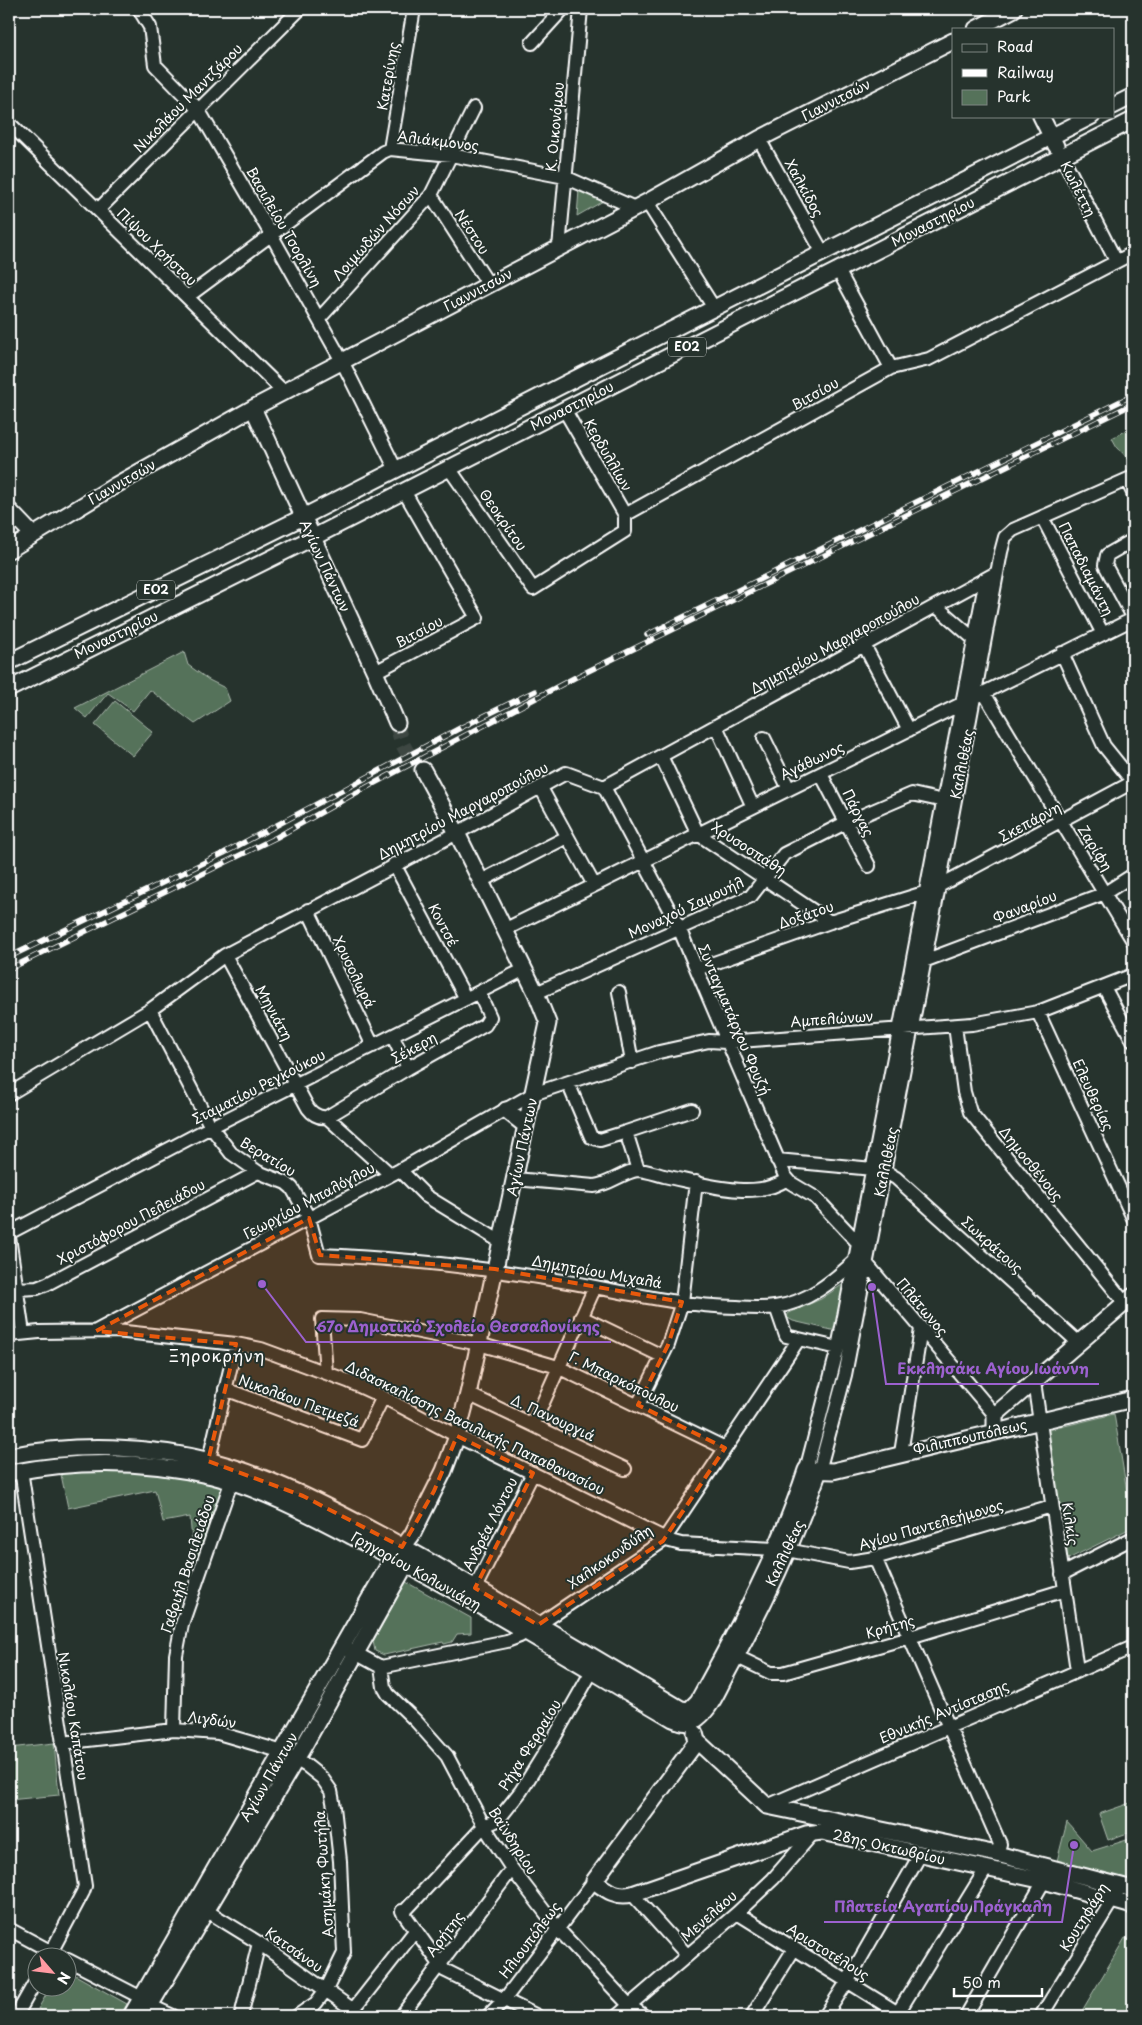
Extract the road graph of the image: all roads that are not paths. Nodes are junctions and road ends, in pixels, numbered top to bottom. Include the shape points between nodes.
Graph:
1 (139, 9) edge
2 (300, 9) edge
3 (414, 9) edge
4 (564, 9) edge
5 (581, 9) edge
6 (1014, 9) edge
7 (990, 20) edge
8 (978, 28) edge
9 (952, 42) edge
10 (532, 43) dead end
11 (1133, 96) edge
12 (1114, 106) edge
13 (474, 108) dead end
14 (198, 109) junction
15 (1042, 118) edge
16 (1088, 118) edge
17 (1133, 120) edge
18 (9, 123) edge
19 (1052, 136) junction
20 (759, 139) junction
21 (390, 149) junction
22 (451, 155) junction
23 (1062, 156) junction
24 (565, 177) junction
25 (431, 195) junction
26 (641, 205) junction
27 (98, 210) junction
28 (272, 236) junction
29 (559, 248) junction
30 (823, 253) junction
31 (1133, 253) edge
32 (1116, 262) junction
33 (838, 270) junction
34 (489, 284) junction
35 (187, 297) junction
36 (714, 308) junction
37 (318, 319) junction
38 (342, 362) junction
39 (891, 368) junction
40 (284, 392) junction
41 (253, 408) junction
42 (564, 410) junction
43 (449, 468) junction
44 (396, 470) junction
45 (1130, 479) edge
46 (404, 491) junction
47 (1133, 493) edge
48 (9, 510) edge
49 (625, 515) junction
50 (1042, 517) junction
51 (303, 518) junction
52 (33, 535) junction
53 (312, 538) junction
54 (1133, 540) edge
55 (9, 550) edge
56 (991, 576) junction
57 (936, 606) junction
58 (1133, 618) edge
59 (1102, 634) junction
60 (975, 640) junction
61 (864, 645) junction
62 (1062, 653) junction
63 (9, 662) edge
64 (375, 672) junction
65 (9, 689) edge
66 (979, 696) junction
67 (963, 704) junction
68 (397, 724) tunnel mouth
69 (716, 726) junction
70 (909, 730) junction
71 (764, 738) dead end
72 (661, 756) junction
73 (422, 770) tunnel mouth
74 (821, 774) junction
75 (1133, 782) edge
76 (604, 787) junction
77 (541, 788) junction
78 (789, 789) junction
79 (944, 801) junction
80 (753, 807) junction
81 (847, 822) junction
82 (1061, 822) junction
83 (457, 832) junction
84 (698, 834) junction
85 (567, 837) junction
86 (642, 862) junction
87 (394, 864) junction
88 (869, 866) dead end
89 (1133, 875) edge
90 (766, 878) junction
91 (481, 881) junction
92 (594, 885) junction
93 (939, 886) junction
94 (927, 892) junction
95 (1105, 893) junction
96 (308, 910) junction
97 (830, 922) junction
98 (679, 928) junction
99 (504, 930) junction
100 (1133, 941) edge
101 (225, 955) junction
102 (924, 961) junction
103 (697, 969) junction
104 (523, 970) junction
105 (1133, 975) edge
106 (1104, 987) junction
107 (619, 992) dead end
108 (479, 993) junction
109 (536, 993) junction
110 (466, 999) junction
111 (150, 1010) junction
112 (1038, 1012) junction
113 (955, 1026) junction
114 (905, 1029) junction
115 (393, 1036) junction
116 (1133, 1041) edge
117 (726, 1042) junction
118 (373, 1046) junction
119 (632, 1062) junction
120 (408, 1068) junction
121 (568, 1083) junction
122 (297, 1085) junction
123 (9, 1094) edge
124 (533, 1094) junction
125 (506, 1110) junction
126 (692, 1110) dead end
127 (327, 1117) junction
128 (526, 1126) junction
129 (210, 1127) junction
130 (626, 1132) junction
131 (777, 1160) junction
132 (638, 1170) junction
133 (879, 1170) junction
134 (258, 1172) junction
135 (395, 1172) junction
136 (515, 1179) junction
137 (787, 1179) junction
138 (696, 1182) junction
139 (309, 1218) junction
140 (1133, 1218) edge
141 (9, 1233) edge
142 (9, 1237) edge
143 (501, 1242) junction
144 (859, 1244) junction
145 (319, 1255) joint
146 (861, 1261) junction
147 (495, 1269) junction
148 (595, 1286) junction
149 (16, 1289) junction
150 (1129, 1300) edge
151 (682, 1302) junction
152 (776, 1307) junction
153 (581, 1317) junction
154 (921, 1329) junction
155 (96, 1331) junction
156 (22, 1333) junction
157 (9, 1335) edge
158 (799, 1340) junction
159 (236, 1344) junction
160 (479, 1344) junction
161 (1079, 1344) junction
162 (838, 1348) junction
163 (662, 1356) junction
164 (558, 1367) junction
165 (326, 1373) junction
166 (1034, 1382) junction
167 (225, 1390) junction
168 (468, 1394) junction
169 (383, 1397) junction
170 (1133, 1399) edge
171 (638, 1405) junction
172 (995, 1415) junction
173 (1039, 1421) junction
174 (533, 1425) junction
175 (995, 1431) junction
176 (457, 1436) junction
177 (725, 1448) junction
178 (901, 1453) junction
179 (9, 1456) edge
180 (207, 1468) junction
181 (625, 1469) dead end
182 (813, 1470) junction
183 (15, 1471) edge
184 (533, 1473) junction
185 (233, 1476) junction
186 (1052, 1506) junction
187 (665, 1538) junction
188 (1133, 1538) edge
189 (781, 1550) junction
190 (404, 1551) junction
191 (876, 1558) junction
192 (1062, 1574) junction
193 (475, 1588) junction
194 (1065, 1590) junction
195 (532, 1629) junction
196 (910, 1637) junction
197 (1133, 1647) edge
198 (350, 1650) junction
199 (730, 1654) junction
200 (381, 1667) junction
201 (1077, 1670) junction
202 (592, 1671) junction
203 (691, 1716) junction
204 (948, 1726) junction
205 (174, 1730) junction
206 (697, 1741) junction
207 (62, 1743) junction
208 (290, 1756) junction
209 (333, 1802) joint
210 (767, 1806) junction
211 (484, 1826) junction
212 (814, 1832) junction
213 (997, 1854) junction
214 (920, 1855) junction
215 (512, 1869) junction
216 (986, 1869) junction
217 (594, 1881) junction
218 (1044, 1882) junction
219 (1127, 1887) edge
220 (632, 1894) junction
221 (1112, 1900) junction
222 (1133, 1906) edge
223 (207, 1911) junction
224 (737, 1913) junction
225 (9, 1929) edge
226 (558, 1929) junction
227 (415, 1931) junction
228 (260, 1943) junction
229 (40, 1948) edge
230 (53, 1948) edge
231 (794, 1949) junction
232 (687, 1955) junction
233 (78, 1966) edge
234 (440, 1966) junction
235 (847, 1982) junction
236 (326, 1990) junction
237 (28, 1992) edge
238 (504, 2000) junction
239 (629, 2005) junction
240 (146, 2007) edge
241 (15, 2012) edge
242 (358, 2013) edge
243 (899, 2015) edge
244 (131, 2016) edge
245 (173, 2016) edge
246 (241, 2016) edge
247 (297, 2016) edge
248 (401, 2016) edge
249 (488, 2016) edge
250 (537, 2016) edge
251 (617, 2016) edge
252 (644, 2016) edge
253 (752, 2016) edge
254 (825, 2016) edge
255 (966, 2016) edge
256 (1041, 2016) edge

1 - 14 street, Βασιλείου Τσορλίνη via 150,27 155,65
2 - 14 street, Νικολάου Μαντζάρου
3 - 21 street, Κατερίνης
4 - 10 street
5 - 24 street, Κ. Οικονόμου
6 - 7 main road
7 - 8 main road
9 - 20 main road, Γιαννιτσών
11 - 12 main road
13 - 22 street, Λοιμωδών Νόσων
14 - 27 street, Νικολάου Μαντζάρου
14 - 28 street, Βασιλείου Τσορλίνη
15 - 19 main road, Κωλέττη
16 - 19 main road, Μοναστηρίου / ΕΟ2
17 - 23 main road, Μοναστηρίου / ΕΟ2
18 - 27 street, Πίψου Χρήστου
19 - 23 main road, Κωλέττη
19 - 30 main road, Μοναστηρίου / ΕΟ2
20 - 26 main road, Γιαννιτσών
20 - 30 street, Χαλκίδος
21 - 22 street, Αλιάκμονος
21 - 28 street, Αλιάκμονος
22 - 24 street, Αλιάκμονος
22 - 25 street, Λοιμωδών Νόσων
23 - 32 street, Κωλέττη
23 - 33 main road, Μοναστηρίου / ΕΟ2
24 - 26 street, Αλιάκμονος
24 - 29 street, Κ. Οικονόμου
25 - 34 street, Νέστου
25 - 37 street, Λοιμωδών Νόσων
26 - 29 main road, Γιαννιτσών
26 - 36 street
27 - 35 street, Πίψου Χρήστου
28 - 35 street, Αλιάκμονος
28 - 37 street, Βασιλείου Τσορλίνη
29 - 34 main road, Γιαννιτσών
30 - 36 main road, Μοναστηρίου / ΕΟ2
31 - 32 street, Βιτσίου
32 - 39 street, Βιτσίου via 929,359
33 - 39 street
33 - 42 main road, Μοναστηρίου / ΕΟ2
34 - 38 main road, Γιαννιτσών
35 - 40 street, Πίψου Χρήστου
36 - 44 main road, Μοναστηρίου / ΕΟ2
37 - 38 street, Βασιλείου Τσορλίνη
38 - 40 main road, Γιαννιτσών
38 - 44 street, Βασιλείου Τσορλίνη
39 - 49 street, Βιτσίου
40 - 41 main road, Γιαννιτσών
41 - 51 main road, Αγίων Πάντων
41 - 52 main road, Γιαννιτσών
42 - 43 main road, Μοναστηρίου / ΕΟ2
42 - 49 street, Κερδυλλίων
43 - 46 main road, Μοναστηρίου / ΕΟ2
43 - 49 street, Θεοκρίτου via 533,588 625,531
44 - 51 main road, Μοναστηρίου / ΕΟ2
45 - 47 street
45 - 50 street
46 - 53 main road, Μοναστηρίου / ΕΟ2
46 - 64 street, Βιτσίου via 477,618
48 - 52 main road
50 - 56 street via 1005,537
50 - 59 street, Παπαδιαμάντη
51 - 53 main road, Αγίων Πάντων
51 - 63 main road, Μοναστηρίου / ΕΟ2
52 - 55 main road, Γιαννιτσών
53 - 64 main road, Αγίων Πάντων
53 - 65 main road, Μοναστηρίου / ΕΟ2
54 - 58 street via 1107,555 1105,566
56 - 57 street, Δημητρίου Μαργαροπούλου
56 - 60 street, Καλλιθέας
56 - 66 street, Καλλιθέας
57 - 60 street
57 - 61 street, Δημητρίου Μαργαροπούλου
58 - 59 street, Αγάθωνος
59 - 62 street, Αγάθωνος
60 - 67 street, Καλλιθέας
61 - 69 street, Δημητρίου Μαργαροπούλου
61 - 70 street
62 - 66 street, Αγάθωνος
62 - 75 street via 1104,746
64 - 68 main road, Αγίων Πάντων
66 - 67 street, Αγάθωνος
66 - 82 street, Ζαρίφη
66 - 93 street, Καλλιθέας
67 - 70 street, Αγάθωνος
67 - 79 street, Καλλιθέας
69 - 72 street, Δημητρίου Μαργαροπούλου
69 - 80 street
70 - 74 street, Αγάθωνος
71 - 78 street
72 - 76 street, Δημητρίου Μαργαροπούλου
72 - 84 street, Χρυσοσπάθη
73 - 83 main road, Αγίων Πάντων
74 - 78 street, Αγάθωνος
74 - 81 street, Πάργας
75 - 82 street, Σκεπάρνη
76 - 77 street, Δημητρίου Μαργαροπούλου via 566,773
76 - 86 street, Συνταγματάρχου Φρυζή
77 - 83 street, Δημητρίου Μαργαροπούλου
77 - 85 street
78 - 80 street, Αγάθωνος
79 - 81 street, Μοναχού Σαμουήλ via 912,794
79 - 94 street, Καλλιθέας
80 - 84 street, Αγάθωνος
81 - 88 street, Πάργας
81 - 90 street, Μοναχού Σαμουήλ via 784,854
82 - 93 street, Σκεπάρνη
82 - 95 street, Ζαρίφη
83 - 87 street, Δημητρίου Μαργαροπούλου
83 - 91 main road, Αγίων Πάντων
84 - 86 street, Αγάθωνος
84 - 90 street, Χρυσοσπάθη
85 - 91 street
85 - 92 street
86 - 92 street, Αγάθωνος
86 - 98 street, Συνταγματάρχου Φρυζή
87 - 96 street, Δημητρίου Μαργαροπούλου
87 - 110 street, Κοντσέ
89 - 95 street, Φαναρίου
90 - 97 street, Χρυσοσπάθη
90 - 98 street, Μοναχού Σαμουήλ via 751,896
91 - 99 main road, Αγίων Πάντων
92 - 99 street, Αγάθωνος
93 - 102 street, Καλλιθέας
94 - 97 street, Δοξάτου
94 - 114 street, Καλλιθέας
95 - 100 street, Ζαρίφη
95 - 102 street, Φαναρίου
96 - 101 street, Δημητρίου Μαργαροπούλου
96 - 118 street, Χρυσολωρά
97 - 103 street, Δοξάτου
98 - 103 street, Συνταγματάρχου Φρυζή
98 - 109 street, Μοναχού Σαμουήλ
99 - 104 main road, Αγίων Πάντων
101 - 111 street, Δημητρίου Μαργαροπούλου
101 - 122 street, Μηνιάτη
102 - 114 street, Καλλιθέας
103 - 117 street, Συνταγματάρχου Φρυζή
104 - 108 street, Σταματίου Ρεγκούκου
104 - 109 main road, Αγίων Πάντων
105 - 106 street, Αμπελώνων
106 - 112 street, Αμπελώνων
106 - 116 street
107 - 119 street
108 - 110 street, Σταματίου Ρεγκούκου
108 - 120 street, Σέκερη via 490,1017 485,1025
109 - 124 main road, Αγίων Πάντων via 548,1023
110 - 115 street, Σταματίου Ρεγκούκου
111 - 123 street, Δημητρίου Μαργαροπούλου
111 - 129 street, Βερατίου
112 - 113 street, Αμπελώνων
112 - 140 street, Ελευθερίας
113 - 114 street, Αμπελώνων
113 - 150 street, Δημοσθένους via 970,1112
114 - 117 street, Αμπελώνων
114 - 133 street, Καλλιθέας
115 - 118 street, Σταματίου Ρεγκούκου
115 - 120 street
117 - 119 street, Αμπελώνων via 709,1041 659,1052
117 - 131 street, Συνταγματάρχου Φρυζή
118 - 122 street, Σταματίου Ρεγκούκου
119 - 121 street, Αμπελώνων
120 - 127 street, Σέκερη
121 - 124 street, Αμπελώνων
121 - 130 street via 594,1140
122 - 127 street via 311,1112
122 - 129 street, Σταματίου Ρεγκούκου
124 - 125 street, Γεωργίου Μπαλόγλου
124 - 128 main road, Αγίων Πάντων
125 - 128 main road
125 - 135 street, Γεωργίου Μπαλόγλου
126 - 130 street
127 - 135 street
128 - 136 main road, Αγίων Πάντων
129 - 134 street, Βερατίου via 228,1150
129 - 141 street, Σταματίου Ρεγκούκου
130 - 132 street
131 - 133 street
131 - 137 street, Συνταγματάρχου Φρυζή
132 - 136 street via 594,1186
132 - 138 street
133 - 144 street, Καλλιθέας
133 - 146 street, Καλλιθέας
133 - 161 street, Σωκράτους via 896,1178
134 - 139 street, Βερατίου via 290,1186
134 - 149 street, Χριστόφορου Πελειάδου via 47,1284
135 - 139 street, Γεωργίου Μπαλόγλου
135 - 143 street via 426,1196
136 - 143 main road, Αγίων Πάντων
137 - 138 street via 767,1189 752,1190
137 - 144 street, Συνταγματάρχου Φρυζή via 816,1198
138 - 151 street
139 - 145 street, Βερατίου
139 - 155 street, Γεωργίου Μπαλόγλου
142 - 149 street
143 - 147 main road, Αγίων Πάντων
144 - 146 street, Καλλιθέας
145 - 147 street, Δημητρίου Μιχαλά
146 - 152 street, Δημητρίου Μιχαλά via 821,1289
146 - 154 street, Πλάτωνος
146 - 162 street, Καλλιθέας
146 - 182 street, Καλλιθέας via 842,1389
147 - 148 street, Δημητρίου Μιχαλά
147 - 160 main road, Αγίων Πάντων
148 - 151 street, Δημητρίου Μιχαλά
148 - 153 street
149 - 156 street
150 - 161 main road
151 - 152 street, Δημητρίου Μιχαλά via 728,1307
151 - 163 street
152 - 158 street via 786,1336
153 - 163 street
153 - 164 street
154 - 172 street, Πλάτωνος
154 - 178 street
155 - 156 street, Διδασκαλίσσης Βασιλικής Παπαθανασίου
155 - 159 street, Διδασκαλίσσης Βασιλικής Παπαθανασίου via 135,1332
156 - 157 street, Διδασκαλίσσης Βασιλικής Παπαθανασίου
158 - 162 street
158 - 177 street, Χαλκοκονδύλη
159 - 165 street, Διδασκαλίσσης Βασιλικής Παπαθανασίου via 269,1352
159 - 167 street
160 - 164 street, Γ. Μπαρκόπουλου
160 - 165 street, Γ. Μπαρκόπουλου via 356,1319 322,1319
160 - 168 main road, Αγίων Πάντων
161 - 166 main road
162 - 182 street, Καλλιθέας
163 - 171 street
164 - 171 street, Γ. Μπαρκόπουλου
164 - 174 street
165 - 169 street, Διδασκαλίσσης Βασιλικής Παπαθανασίου
166 - 172 main road
166 - 173 street, Κιλκίς
167 - 169 street, Νικολάου Πετμεζά via 362,1440
167 - 180 street
168 - 174 street, Δ. Πανουργιά
168 - 176 main road, Αγίων Πάντων
169 - 176 street, Διδασκαλίσσης Βασιλικής Παπαθανασίου
170 - 173 main road, Φιλιππουπόλεως
171 - 177 street, Γ. Μπαρκόπουλου
172 - 175 main road
173 - 175 main road, Φιλιππουπόλεως
173 - 186 street, Κιλκίς
174 - 181 street, Δ. Πανουργιά
175 - 178 main road, Φιλιππουπόλεως
176 - 184 street, Διδασκαλίσσης Βασιλικής Παπαθανασίου
176 - 190 main road, Αγίων Πάντων via 444,1471
177 - 187 street, Χαλκοκονδύλη
178 - 182 main road, Φιλιππουπόλεως via 833,1471
179 - 180 main road, Γρηγορίου Κολωνιάρη via 68,1448 109,1447 158,1452
180 - 183 main road, Γρηγορίου Κολωνιάρη via 94,1462
180 - 185 main road, Γρηγορίου Κολωνιάρη
182 - 189 main road, Καλλιθέας
183 - 207 street, Νικολάου Καπάτου
184 - 187 street, Διδασκαλίσσης Βασιλικής Παπαθανασίου
184 - 193 street, Ανδρέα Λόντου
185 - 190 main road, Γρηγορίου Κολωνιάρη via 298,1508
185 - 205 street, Γαβριήλ Βασιλειάδου via 182,1624 176,1655
186 - 191 street, Αγίου Παντελεήμονος
186 - 192 street, Κιλκίς
187 - 189 street, Διδασκαλίσσης Βασιλικής Παπαθανασίου via 681,1544
187 - 195 street, Χαλκοκονδύλη
188 - 192 street
189 - 191 street, Αγίου Παντελεήμονος via 849,1562
189 - 199 main road, Καλλιθέας
190 - 193 main road, Γρηγορίου Κολωνιάρη
190 - 195 main road, Γρηγορίου Κολωνιάρη
190 - 198 main road, Αγίων Πάντων
191 - 196 street
192 - 194 street, Κιλκίς
193 - 195 main road, Γρηγορίου Κολωνιάρη
194 - 196 street, Κρήτης
194 - 201 street, Κιλκίς
195 - 200 street, Χαλκοκονδύλη via 496,1644
195 - 202 main road, Γρηγορίου Κολωνιάρη
195 - 203 main road, Γρηγορίου Κολωνιάρη
196 - 199 street, Κρήτης via 778,1674
196 - 204 street
197 - 201 street, Εθνικής Αντίστασης
198 - 200 street
198 - 208 main road, Αγίων Πάντων
199 - 203 main road, Καλλιθέας via 706,1709
200 - 211 street, Βαϊνδηρίου via 388,1694 447,1756
201 - 204 street, Εθνικής Αντίστασης
202 - 203 main road, Γρηγορίου Κολωνιάρη via 673,1719 684,1723
202 - 211 street, Ρήγα Φερραίου via 521,1791 498,1820
203 - 206 main road
204 - 210 street, Εθνικής Αντίστασης
204 - 213 street via 1000,1844
205 - 207 street, Λιγδών
205 - 208 street, Λιγδών via 218,1733
206 - 210 main road
206 - 217 main road
207 - 230 street, Νικολάου Καπάτου via 85,1886
208 - 209 street, Λιγδών via 322,1778
208 - 223 main road, Αγίων Πάντων
208 - 240 main road, Αγίων Πάντων
209 - 236 street, Ασημάκη Φωτήλα via 340,1861 344,1953
210 - 213 main road, 28ης Οκτωβρίου
211 - 215 street, Βαϊνδηρίου
211 - 227 street, Ρήγα Φερραίου via 402,1912
212 - 214 main road, 28ης Οκτωβρίου
212 - 220 main road, 28ης Οκτωβρίου
212 - 224 street, Μενελάου via 773,1879
213 - 219 main road, 28ης Οκτωβρίου
214 - 216 main road, 28ης Οκτωβρίου
214 - 235 street
215 - 226 street, Βαϊνδηρίου
215 - 234 street, Αρήτης
216 - 218 main road, 28ης Οκτωβρίου
216 - 243 street
217 - 220 main road, 28ης Οκτωβρίου via 615,1894
217 - 226 street, Ηλιουπόλεως
218 - 221 main road, 28ης Οκτωβρίου
218 - 255 street
219 - 221 street, Κουτηφάρη
220 - 232 street
221 - 222 main road, 28ης Οκτωβρίου
221 - 256 street, Κουτηφάρη
223 - 228 street, Κατσάνου
223 - 240 main road, Αγίων Πάντων
224 - 231 street, Αριστοτέλους
224 - 232 street, Μενελάου
225 - 229 street
226 - 238 street, Ηλιουπόλεως
226 - 239 street, Βαϊνδηρίου
227 - 234 street
227 - 242 street
228 - 236 street, Κατσάνου
228 - 246 street
231 - 235 street, Αριστοτέλους
231 - 253 street
232 - 239 street, Μενελάου
233 - 240 street
234 - 238 street
234 - 248 street, Αρήτης
235 - 243 street, Αριστοτέλους
235 - 254 street
236 - 242 street, Κατσάνου
236 - 247 street, Ασημάκη Φωτήλα
237 - 241 street
238 - 249 street, Ηλιουπόλεως
238 - 250 street
239 - 251 street, Μενελάου
239 - 252 street, Βαϊνδηρίου
240 - 244 main road, Αγίων Πάντων
240 - 245 street

